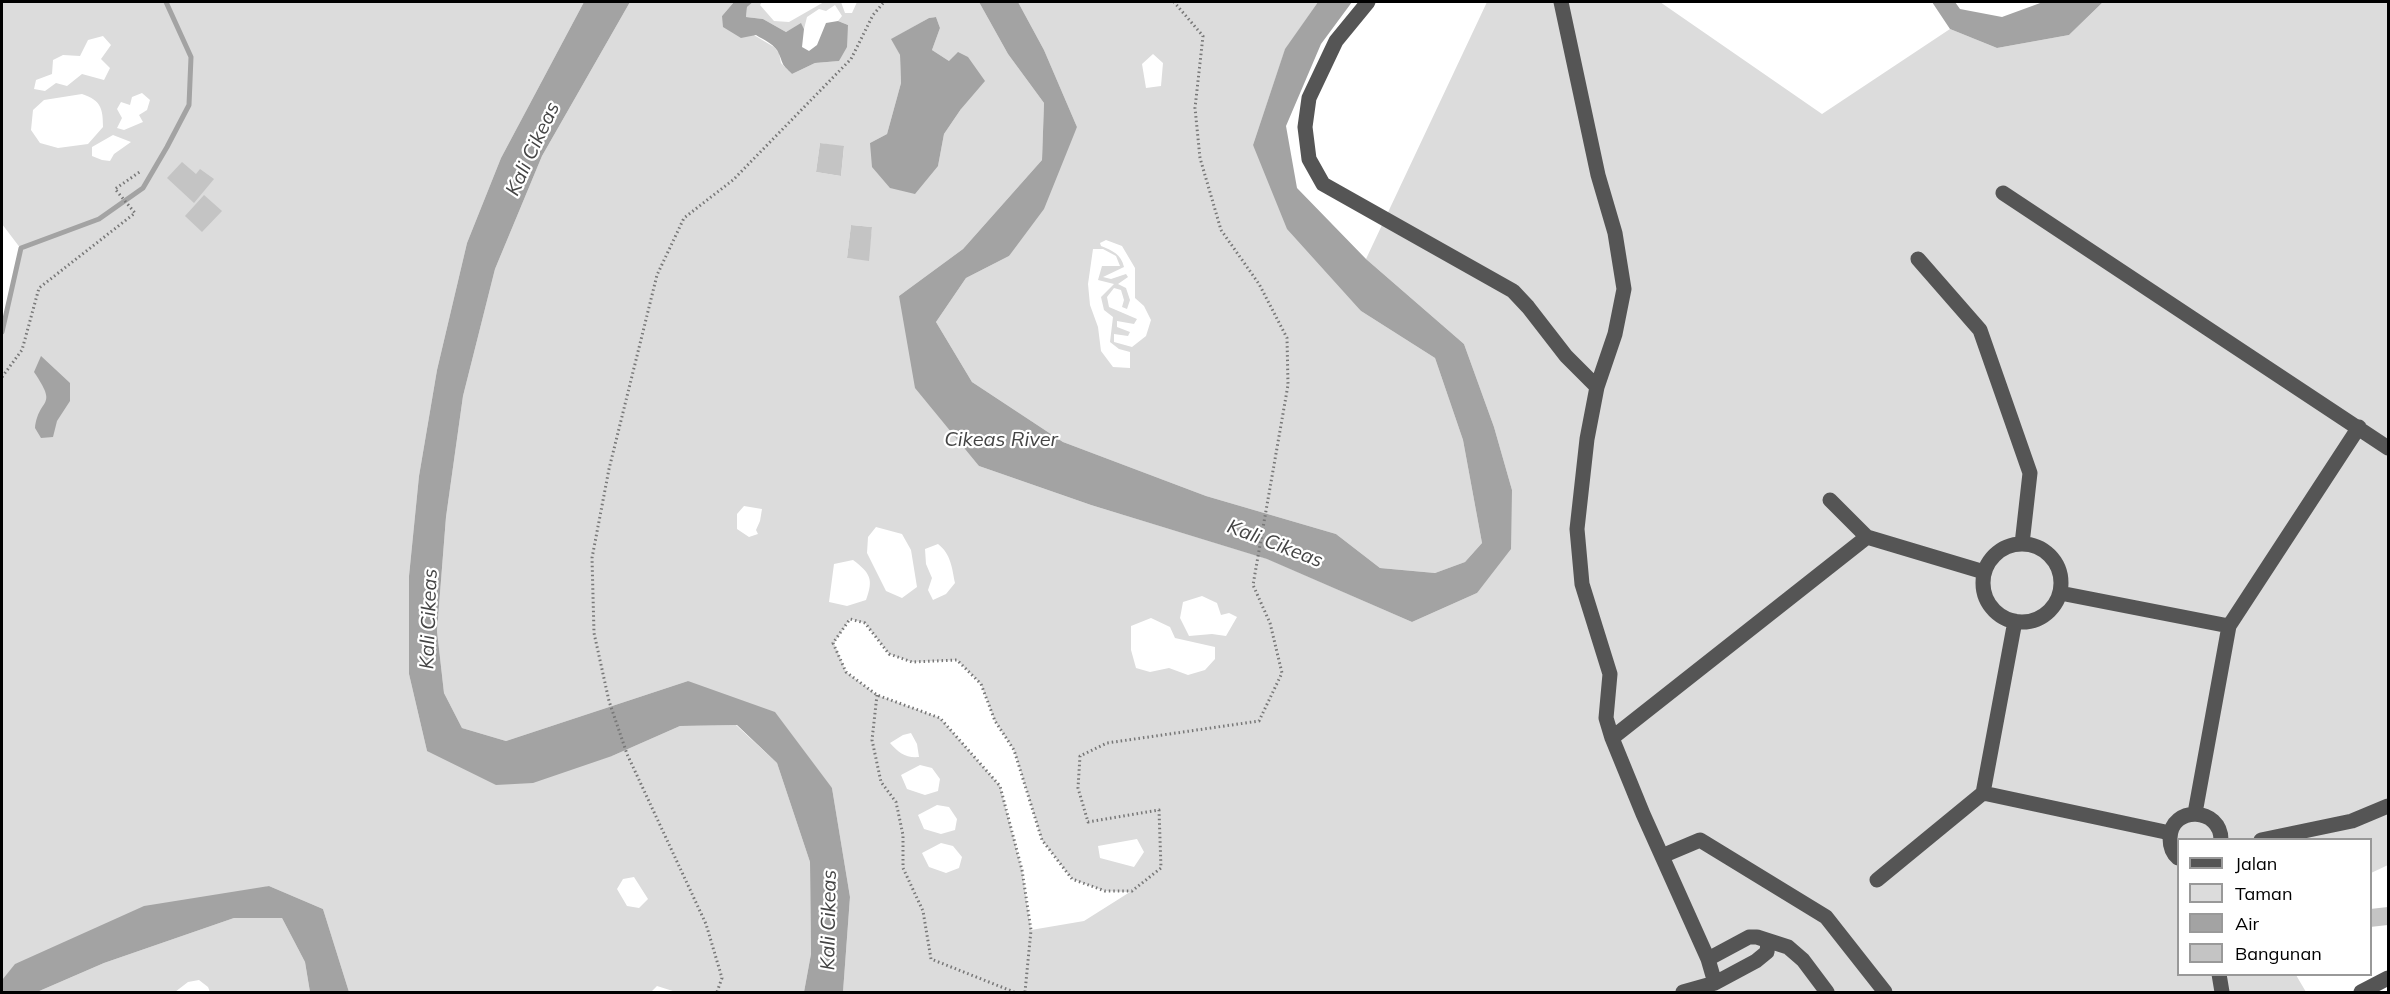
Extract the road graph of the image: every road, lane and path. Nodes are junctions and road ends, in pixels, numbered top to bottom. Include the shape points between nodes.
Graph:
1 (884, 2) edge
2 (1174, 2) edge
3 (1368, 2) edge
4 (1561, 2) edge
5 (141, 171) dead end
6 (2003, 193) dead end
7 (1918, 258) dead end
8 (2, 377) edge
9 (1597, 387) junction
10 (2359, 427) junction
11 (2388, 448) edge
12 (1830, 500) dead end
13 (1867, 537) junction
14 (2022, 544) junction
15 (1984, 572) junction
16 (2060, 594) junction
17 (2015, 621) junction
18 (2229, 626) junction
19 (877, 694) junction
20 (1612, 738) junction
21 (1983, 793) junction
22 (2388, 806) edge
23 (2195, 813) junction
24 (2170, 833) junction
25 (2220, 838) edge
26 (2271, 838) edge
27 (1662, 856) junction
28 (2177, 856) edge
29 (1877, 880) dead end
30 (1768, 942) junction
31 (1708, 959) junction
32 (2219, 976) edge
33 (2388, 978) edge
34 (1715, 983) junction
35 (717, 993) edge
36 (1014, 993) edge
37 (1025, 993) edge
38 (1683, 993) edge
39 (1827, 993) edge
40 (1885, 993) edge
41 (2222, 993) edge
42 (2361, 993) edge

1 - 35 path via 873,15 851,59 733,180 684,218 657,275 609,469 592,558 594,633 609,701 627,754 706,924 722,978
2 - 19 path via 1203,36 1195,108 1200,158 1221,230 1259,284 1287,338 1288,385 1253,585 1270,623 1282,673 1259,721 1107,743 1080,756 1078,788 1088,822 1159,810 1161,868 1132,891 1105,891 1072,879 1042,840 1014,750 995,721 981,684 957,660 912,662 890,654 865,623 850,619 834,643 846,672
3 - 9 street via 1336,41 1309,98 1305,127 1309,159 1323,184 1513,291
4 - 9 street via 1598,176 1615,233 1624,289 1615,334
5 - 8 path via 115,189 135,213 39,288 22,350
6 - 10 street
7 - 14 street via 1980,330 2030,473
9 - 20 street via 1577,528 1582,584 1610,674 1606,718
10 - 11 street
10 - 18 street
12 - 13 street
13 - 15 street
13 - 20 street
14 - 15 street via 1998,552
14 - 16 street via 2036,546 2058,565 2062,579
15 - 17 street via 1989,604 2003,617
16 - 17 street via 2043,616
16 - 18 street
17 - 21 street
18 - 23 street
19 - 36 path via 872,740 881,782 896,802 903,835 903,868 923,911 932,959
19 - 37 path via 940,718 1000,786 1022,870 1031,930
20 - 27 street
21 - 24 street
21 - 29 street
22 - 26 street via 2352,821
23 - 24 street via 2175,823
23 - 25 street via 2216,823
24 - 28 street via 2170,845
27 - 31 street
27 - 40 street via 1700,840 1826,917
30 - 31 street via 1749,937
30 - 34 street via 1767,952 1756,961
30 - 39 street via 1788,947 1803,960
31 - 34 street
32 - 41 street
33 - 42 street
34 - 38 street

